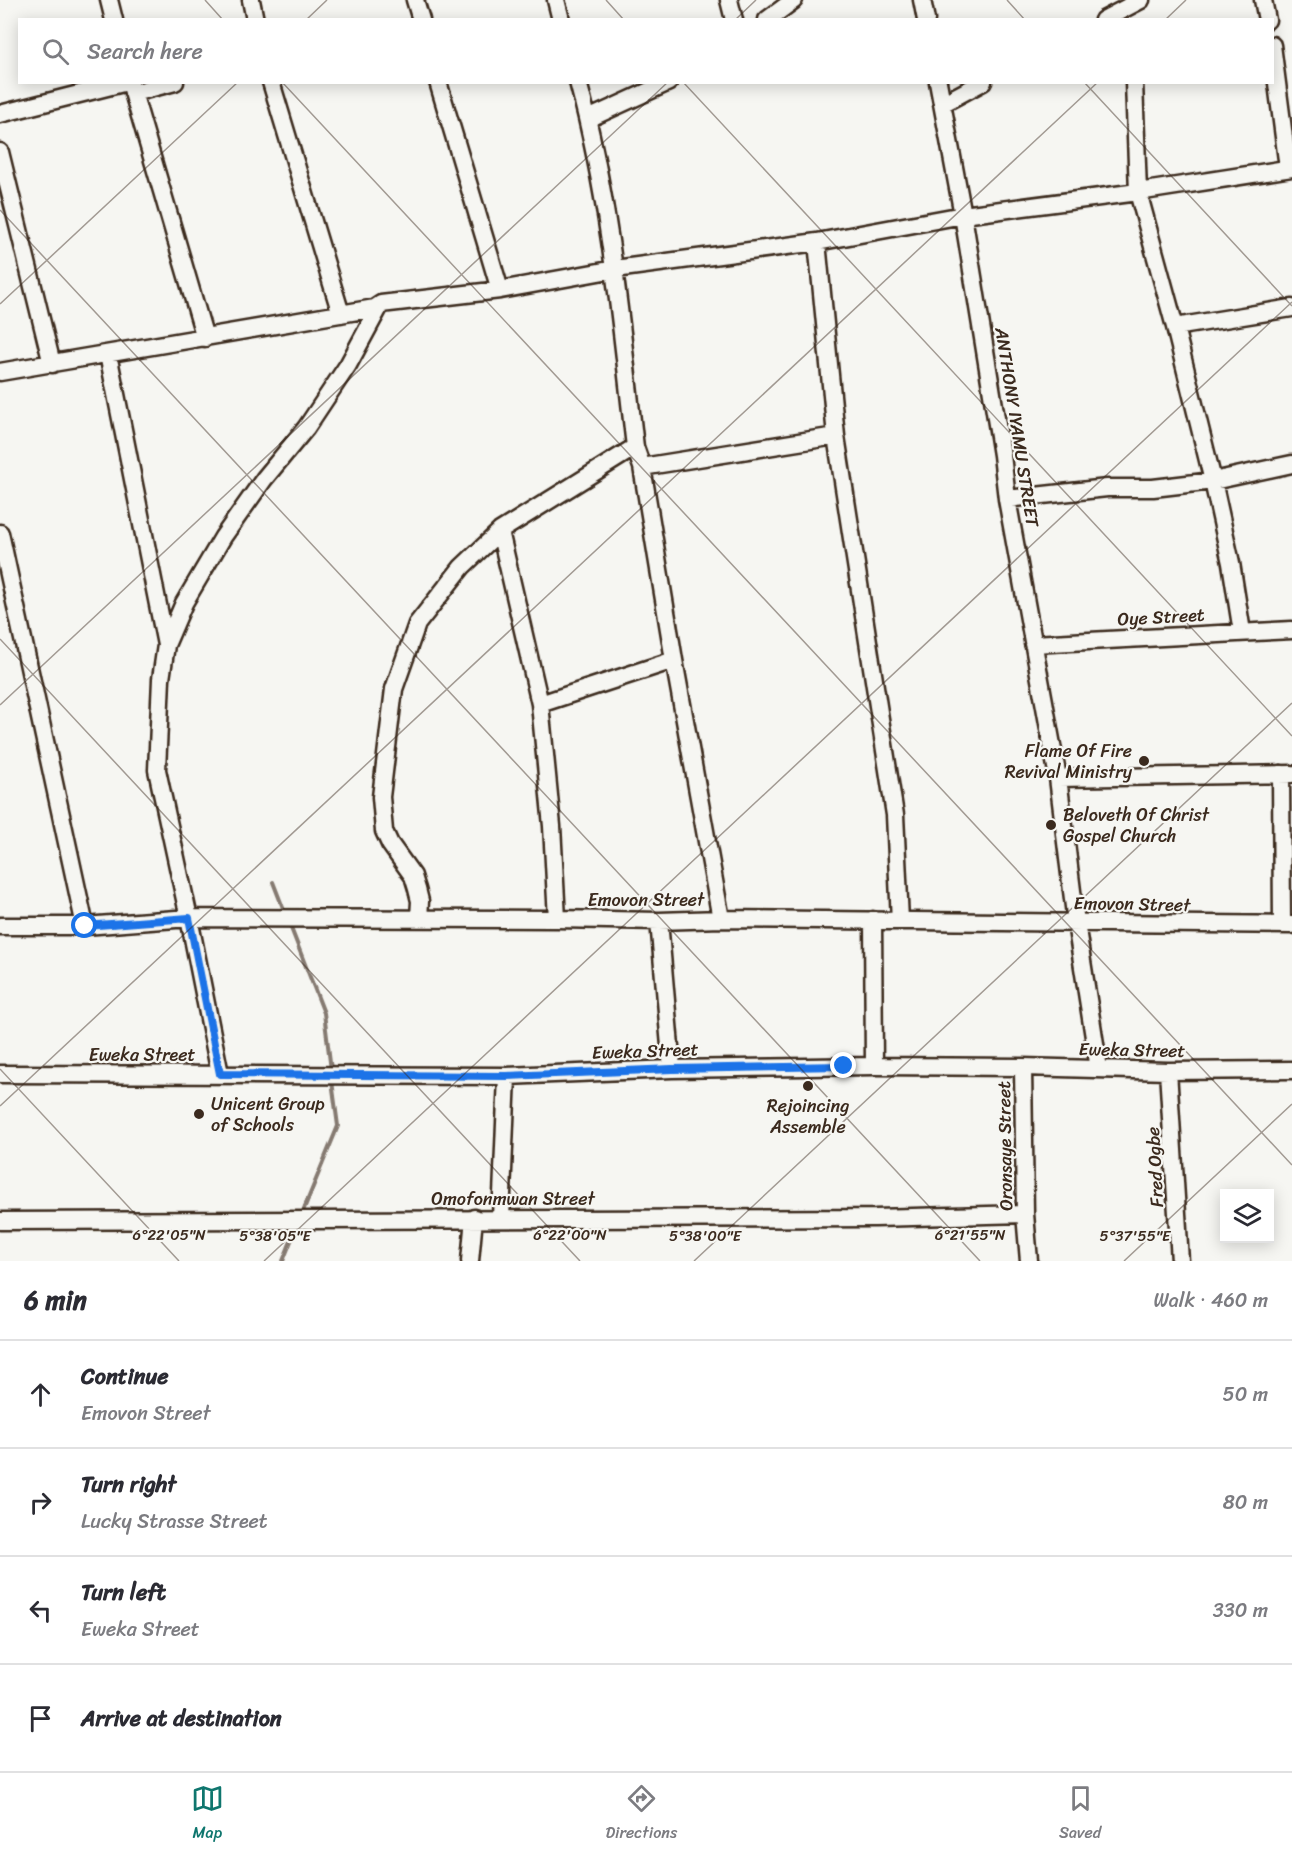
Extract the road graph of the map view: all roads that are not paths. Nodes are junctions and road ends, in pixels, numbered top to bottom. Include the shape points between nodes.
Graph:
1 (109, 0) edge
2 (251, 0) edge
3 (415, 0) edge
4 (556, 0) edge
5 (729, 0) edge
6 (794, 0) edge
7 (922, 0) edge
8 (1263, 0) edge
9 (1135, 8) edge
10 (114, 18) edge
11 (255, 18) edge
12 (420, 18) edge
13 (560, 18) edge
14 (734, 18) edge
15 (770, 18) edge
16 (926, 18) edge
17 (1108, 18) edge
18 (1267, 18) edge
19 (1274, 59) edge
20 (152, 84) edge
21 (273, 84) edge
22 (439, 84) edge
23 (579, 84) edge
24 (665, 84) edge
25 (938, 84) edge
26 (979, 84) edge
27 (1134, 84) edge
28 (130, 86) edge
29 (942, 104) junction
30 (0, 114) edge
31 (588, 119) junction
32 (0, 152) edge
33 (1290, 168) edge
34 (1138, 192) junction
35 (963, 215) junction
36 (817, 242) junction
37 (615, 269) junction
38 (500, 290) junction
39 (381, 304) junction
40 (1292, 308) edge
41 (341, 314) junction
42 (1175, 327) junction
43 (205, 338) junction
44 (108, 354) junction
45 (52, 364) junction
46 (0, 372) edge
47 (836, 436) junction
48 (635, 447) junction
49 (1292, 464) edge
50 (642, 467) junction
51 (1212, 481) junction
52 (1007, 499) junction
53 (500, 531) junction
54 (0, 533) edge
55 (2, 557) edge
56 (1292, 630) edge
57 (1242, 632) junction
58 (1033, 644) junction
59 (166, 645) junction
60 (674, 660) junction
61 (540, 704) junction
62 (1287, 774) edge
63 (1058, 778) junction
64 (189, 918) junction
65 (419, 918) junction
66 (558, 919) junction
67 (721, 919) junction
68 (873, 920) junction
69 (659, 921) junction
70 (900, 921) junction
71 (1076, 923) junction
72 (1287, 925) edge
73 (0, 926) edge
74 (85, 926) junction
75 (874, 1066) junction
76 (1023, 1067) junction
77 (672, 1069) junction
78 (1099, 1069) junction
79 (1292, 1070) edge
80 (1168, 1071) junction
81 (0, 1074) edge
82 (220, 1074) junction
83 (507, 1076) junction
84 (1025, 1214) junction
85 (474, 1218) junction
86 (501, 1218) junction
87 (0, 1221) edge
88 (470, 1261) edge
89 (1029, 1261) edge
90 (1180, 1261) edge

1 - 10 street
2 - 11 street
3 - 12 street
4 - 13 street
5 - 14 street
6 - 15 street
7 - 16 street
8 - 18 street
9 - 17 street
19 - 33 street
20 - 28 street
21 - 41 street
22 - 38 street
23 - 31 street
24 - 31 street
25 - 29 street, ANTHONY IYAMU STREET
26 - 29 street
27 - 34 street
28 - 30 street
28 - 43 street
29 - 35 street, ANTHONY IYAMU STREET
31 - 37 street
32 - 45 street
33 - 34 street
34 - 35 street
34 - 42 street
35 - 36 street
35 - 52 street, ANTHONY IYAMU STREET
36 - 37 street
36 - 47 street
37 - 38 street
37 - 48 street
38 - 39 street
39 - 41 street
39 - 59 street via 348,365 306,428 223,537 184,603
40 - 42 street
41 - 43 street
42 - 51 street
43 - 44 street
44 - 45 street
44 - 59 street
45 - 46 street
47 - 50 street
47 - 70 street via 895,815
48 - 50 street
48 - 53 street
49 - 51 street
50 - 60 street
51 - 52 street
51 - 57 street
52 - 58 street, ANTHONY IYAMU STREET
53 - 61 street
53 - 65 street via 462,567 417,624 394,689 381,797 384,831 413,876 420,901
54 - 55 street
55 - 74 street
56 - 57 street, Oye Street
57 - 58 street, Oye Street
58 - 63 street, ANTHONY IYAMU STREET
59 - 64 street via 157,770
60 - 61 street
60 - 67 street
61 - 66 street
62 - 63 street
62 - 72 street
63 - 71 street
64 - 65 street, Emovon Street
64 - 74 street, Emovon Street
64 - 82 street
65 - 66 street, Emovon Street
66 - 69 street, Emovon Street
67 - 68 street, Emovon Street
67 - 69 street, Emovon Street
68 - 70 street, Emovon Street
68 - 75 street
69 - 77 street
70 - 71 street, Emovon Street
71 - 72 street, Emovon Street
71 - 78 street
73 - 74 street, Emovon Street
75 - 76 street, Eweka Street
75 - 77 street, Eweka Street
76 - 78 street, Eweka Street
76 - 84 street, Oronsaye Street
77 - 83 street, Eweka Street
78 - 80 street, Eweka Street
79 - 80 street, Eweka Street
80 - 90 street, Fred Ogbe
81 - 82 street, Eweka Street
82 - 83 street, Eweka Street
83 - 86 street
84 - 86 street, Omofonmwan Street
84 - 89 street, Oronsaye Street
85 - 86 street, Omofonmwan Street
85 - 87 street, Omofonmwan Street
85 - 88 street

